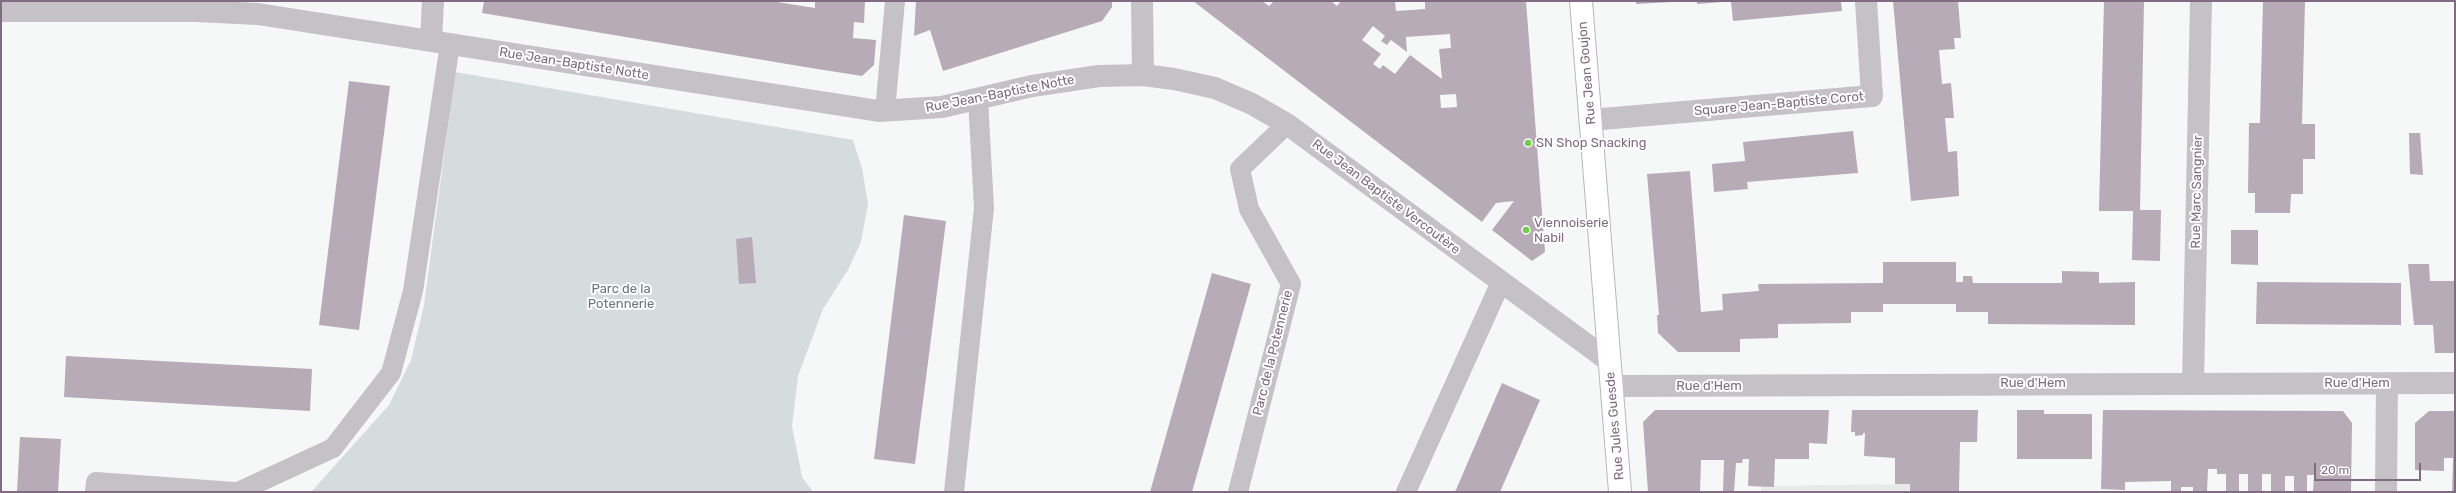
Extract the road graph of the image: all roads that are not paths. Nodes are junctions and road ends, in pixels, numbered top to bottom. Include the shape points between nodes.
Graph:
1 (434, 1) edge
2 (895, 1) edge
3 (1142, 1) edge
4 (1581, 1) edge
5 (1866, 1) edge
6 (2202, 1) edge
7 (1, 11) edge
8 (440, 42) junction
9 (1143, 75) junction
10 (978, 99) junction
11 (886, 110) junction
12 (1590, 120) junction
13 (1287, 124) junction
14 (1501, 282) junction
15 (1609, 361) junction
16 (2193, 383) junction
17 (2387, 383) junction
18 (2455, 383) edge
19 (1612, 386) junction
20 (95, 492) edge
21 (234, 492) edge
22 (238, 492) edge
23 (954, 492) edge
24 (1238, 492) edge
25 (1406, 492) edge
26 (1620, 492) edge
27 (2386, 492) edge

1 - 8 street
2 - 11 lane
3 - 9 street
4 - 12 street, Rue Jean Goujon
5 - 12 street, Square Jean-Baptiste Corot via 1872,96
6 - 16 street, Rue Marc Sangnier
7 - 8 street, Rue Jean-Baptiste Notte via 197,11 258,14
8 - 11 street, Rue Jean-Baptiste Notte via 845,107
8 - 22 lane via 413,291 391,373 333,448
9 - 10 street, Rue Jean-Baptiste Notte via 1099,76 1032,86
9 - 13 street, Rue Jean Baptiste Vercoutère via 1215,88 1252,104
10 - 11 street, Rue Jean-Baptiste Notte via 942,107
10 - 23 lane via 984,208
12 - 15 street, Rue Jean Goujon
13 - 14 street, Rue Jean Baptiste Vercoutère
13 - 24 lane, Parc de la Potennerie via 1240,169 1249,209 1291,284
14 - 15 street, Rue Jean Baptiste Vercoutère
14 - 25 lane
15 - 19 street, Rue Jules Guesde
16 - 17 street, Rue d'Hem
16 - 19 street, Rue d'Hem
17 - 18 street, Rue d'Hem
17 - 27 street
19 - 26 street, Rue Jules Guesde
20 - 21 lane via 96,482

